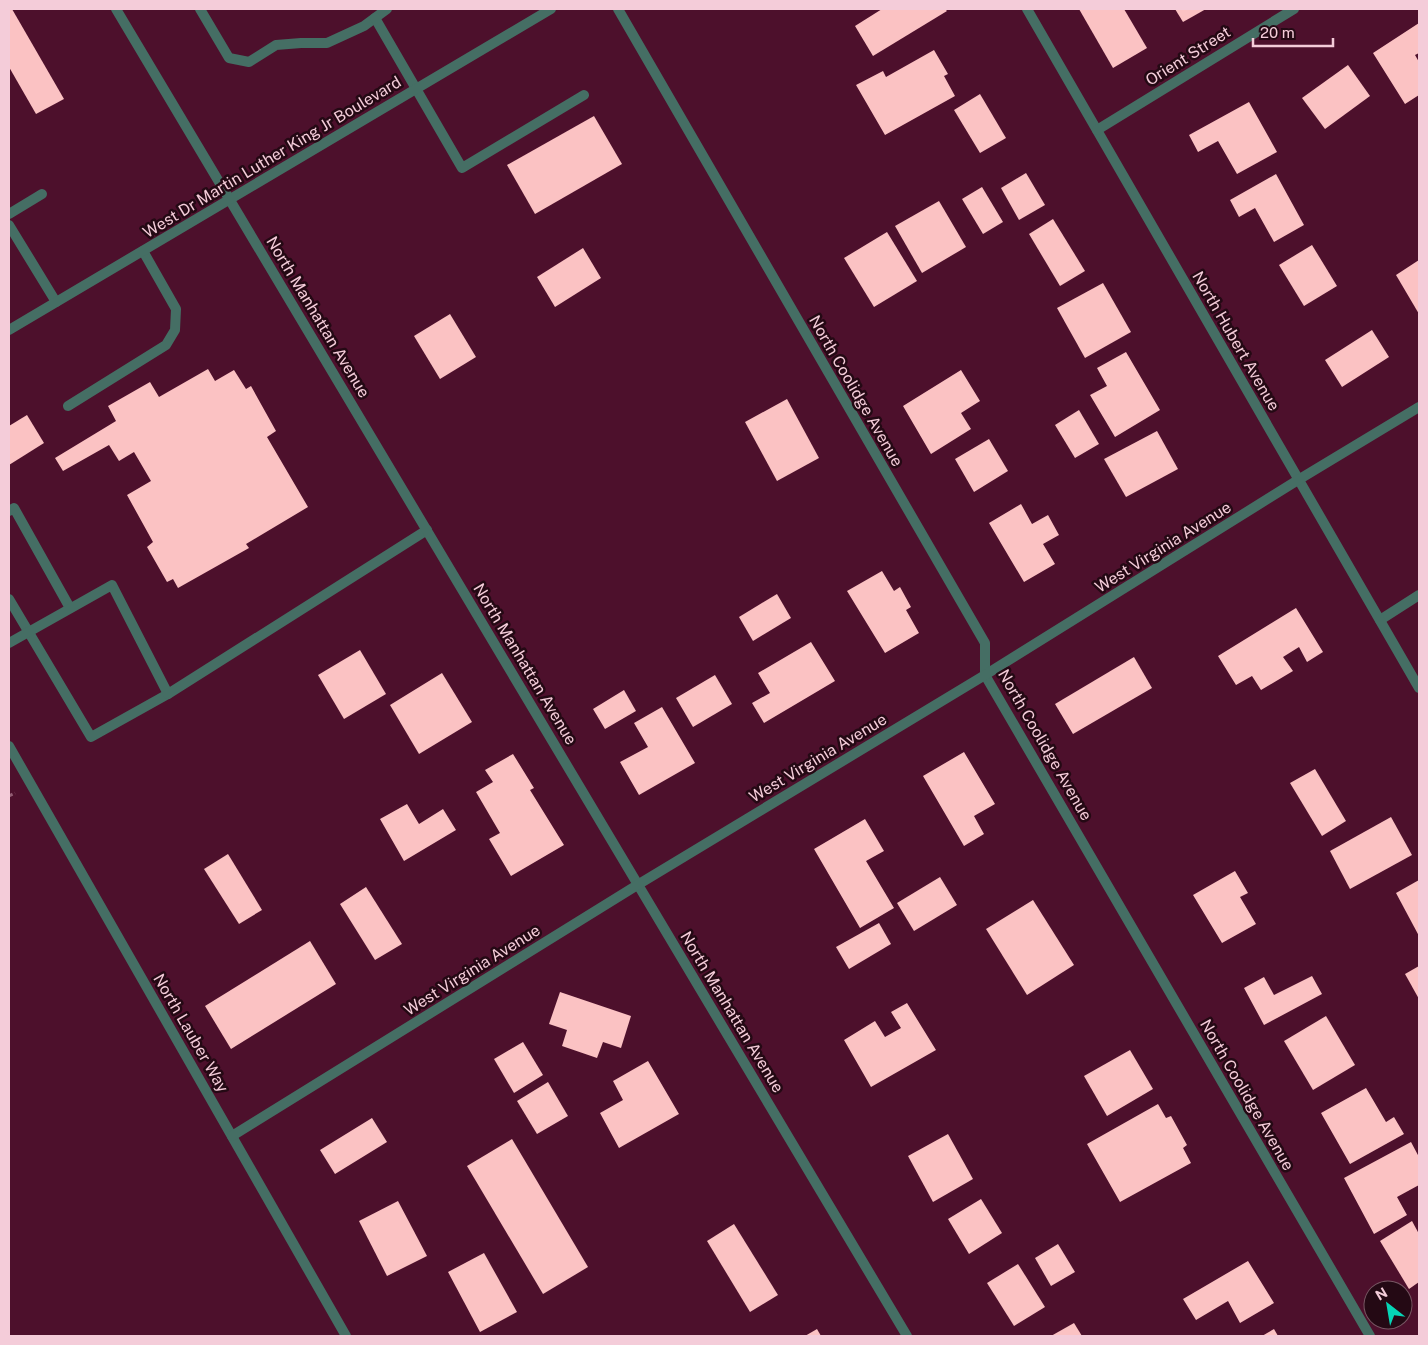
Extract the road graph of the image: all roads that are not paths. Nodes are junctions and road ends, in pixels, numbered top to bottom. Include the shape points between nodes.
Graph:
1 (116, 9) edge
2 (200, 9) edge
3 (387, 9) edge
4 (551, 9) edge
5 (618, 9) edge
6 (1027, 9) edge
7 (1294, 9) edge
8 (375, 18) junction
9 (417, 89) junction
10 (584, 95) dead end
11 (1097, 130) junction
12 (42, 194) dead end
13 (230, 200) junction
14 (9, 214) edge
15 (9, 225) edge
16 (143, 251) junction
17 (56, 302) junction
18 (9, 330) edge
19 (68, 406) dead end
20 (1419, 407) edge
21 (1298, 480) junction
22 (9, 511) edge
23 (427, 530) junction
24 (1419, 595) edge
25 (9, 599) edge
26 (70, 608) junction
27 (1380, 620) junction
28 (28, 632) junction
29 (9, 643) edge
30 (985, 675) junction
31 (1419, 688) edge
32 (168, 694) junction
33 (9, 746) edge
34 (639, 884) junction
35 (232, 1136) junction
36 (346, 1336) edge
37 (907, 1336) edge
38 (1370, 1336) edge

1 - 13 street, North Manhattan Avenue
2 - 8 street via 230,58 249,62 276,45 327,43
3 - 8 street
4 - 9 street, West Dr Martin Luther King Jr Boulevard
5 - 30 street, North Coolidge Avenue via 985,643
6 - 11 street, North Hubert Avenue
7 - 11 street, Orient Street
8 - 9 street
9 - 10 street via 462,168
9 - 13 street, West Dr Martin Luther King Jr Boulevard
11 - 21 street, North Hubert Avenue
12 - 14 street
13 - 16 street, West Dr Martin Luther King Jr Boulevard
13 - 23 street, North Manhattan Avenue
15 - 17 street
16 - 17 street, West Dr Martin Luther King Jr Boulevard
16 - 19 street via 176,309 175,330 166,345
17 - 18 street, West Dr Martin Luther King Jr Boulevard
20 - 21 street, West Virginia Avenue
21 - 27 street, North Hubert Avenue
21 - 30 street, West Virginia Avenue
22 - 26 street via 14,508
23 - 32 street
23 - 34 street, North Manhattan Avenue
24 - 27 street
25 - 28 street
26 - 28 street
26 - 32 street via 112,585
27 - 31 street, North Hubert Avenue
28 - 29 street
28 - 32 street via 91,737
30 - 34 street, West Virginia Avenue
30 - 38 street, North Coolidge Avenue
33 - 35 street, North Lauber Way
34 - 35 street, West Virginia Avenue
34 - 37 street, North Manhattan Avenue
35 - 36 street, North Lauber Way

